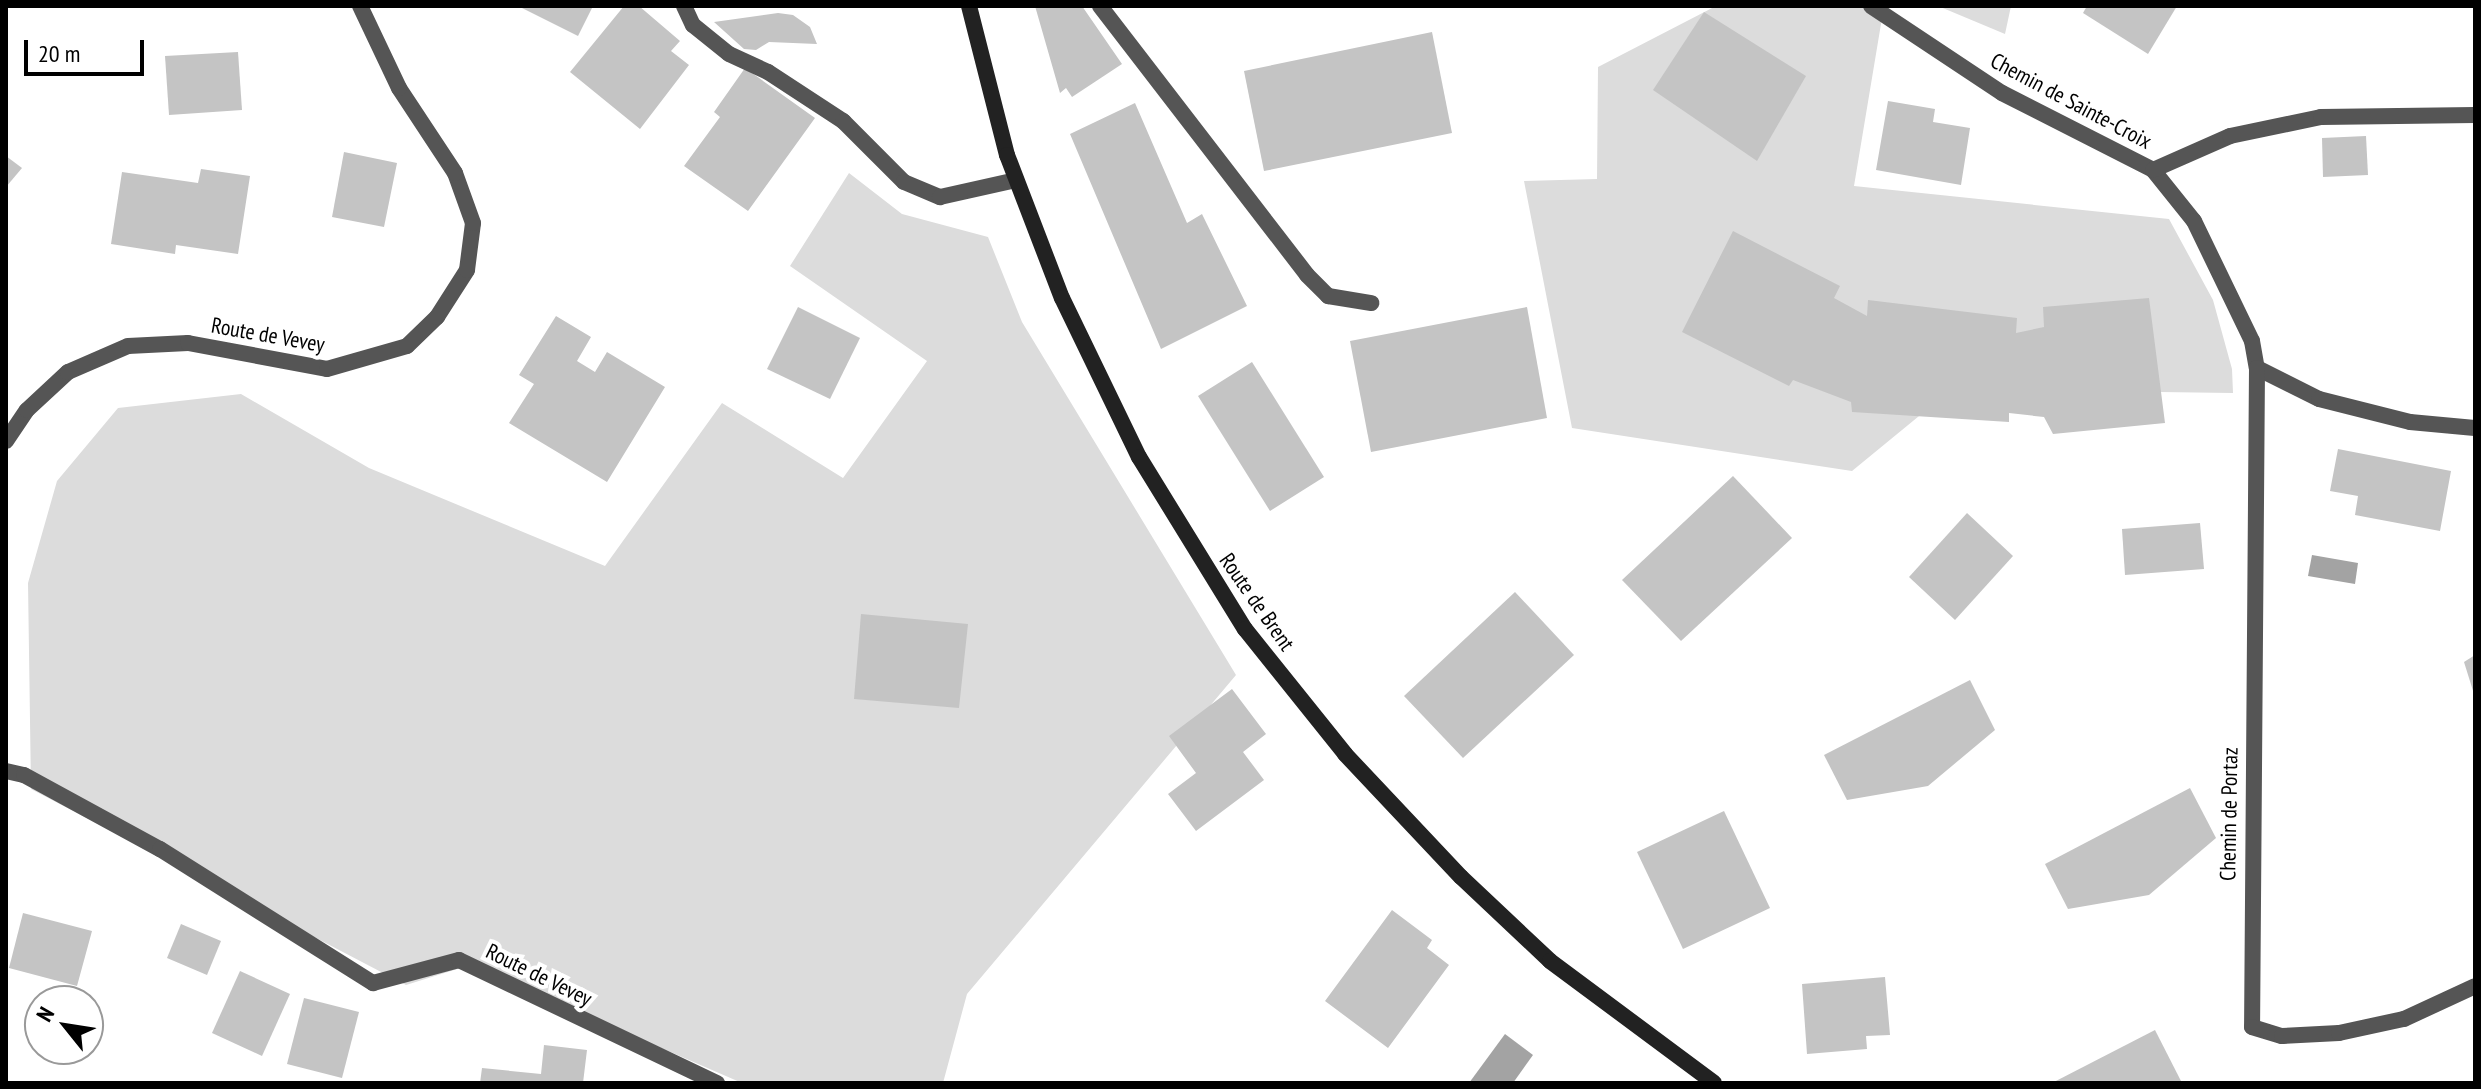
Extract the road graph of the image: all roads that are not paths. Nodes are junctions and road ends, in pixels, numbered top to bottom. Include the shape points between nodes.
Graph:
1 (360, 6) edge
2 (684, 6) edge
3 (969, 6) edge
4 (1100, 6) edge
5 (1871, 6) edge
6 (2475, 115) edge
7 (2153, 170) junction
8 (1016, 180) junction
9 (1371, 303) dead end
10 (2257, 368) junction
11 (2475, 428) edge
12 (6, 441) edge
13 (6, 771) edge
14 (2475, 986) edge
15 (717, 1083) edge
16 (1714, 1083) edge

1 - 12 street, Route de Vevey via 399,88 455,173 473,223 467,270 437,317 407,346 327,369 188,343 128,346 68,372 27,410
2 - 8 street via 693,25 729,54 768,72 843,121 904,182 940,197
3 - 8 main road, Route de Brent
4 - 9 street via 1307,275 1328,296
5 - 7 street, Chemin de Sainte-Croix via 2002,93
6 - 7 street via 2321,117 2230,136
7 - 10 street, Chemin de Sainte-Croix via 2194,221 2252,341
8 - 16 main road, Route de Brent via 1093,367 1168,507 1245,629 1345,754 1461,877 1550,961
10 - 11 street via 2319,399 2410,422
10 - 14 street, Chemin de Portaz via 2252,1027 2282,1036 2339,1033 2404,1019
13 - 15 street, Route de Vevey via 24,775 160,849 373,983 459,960

